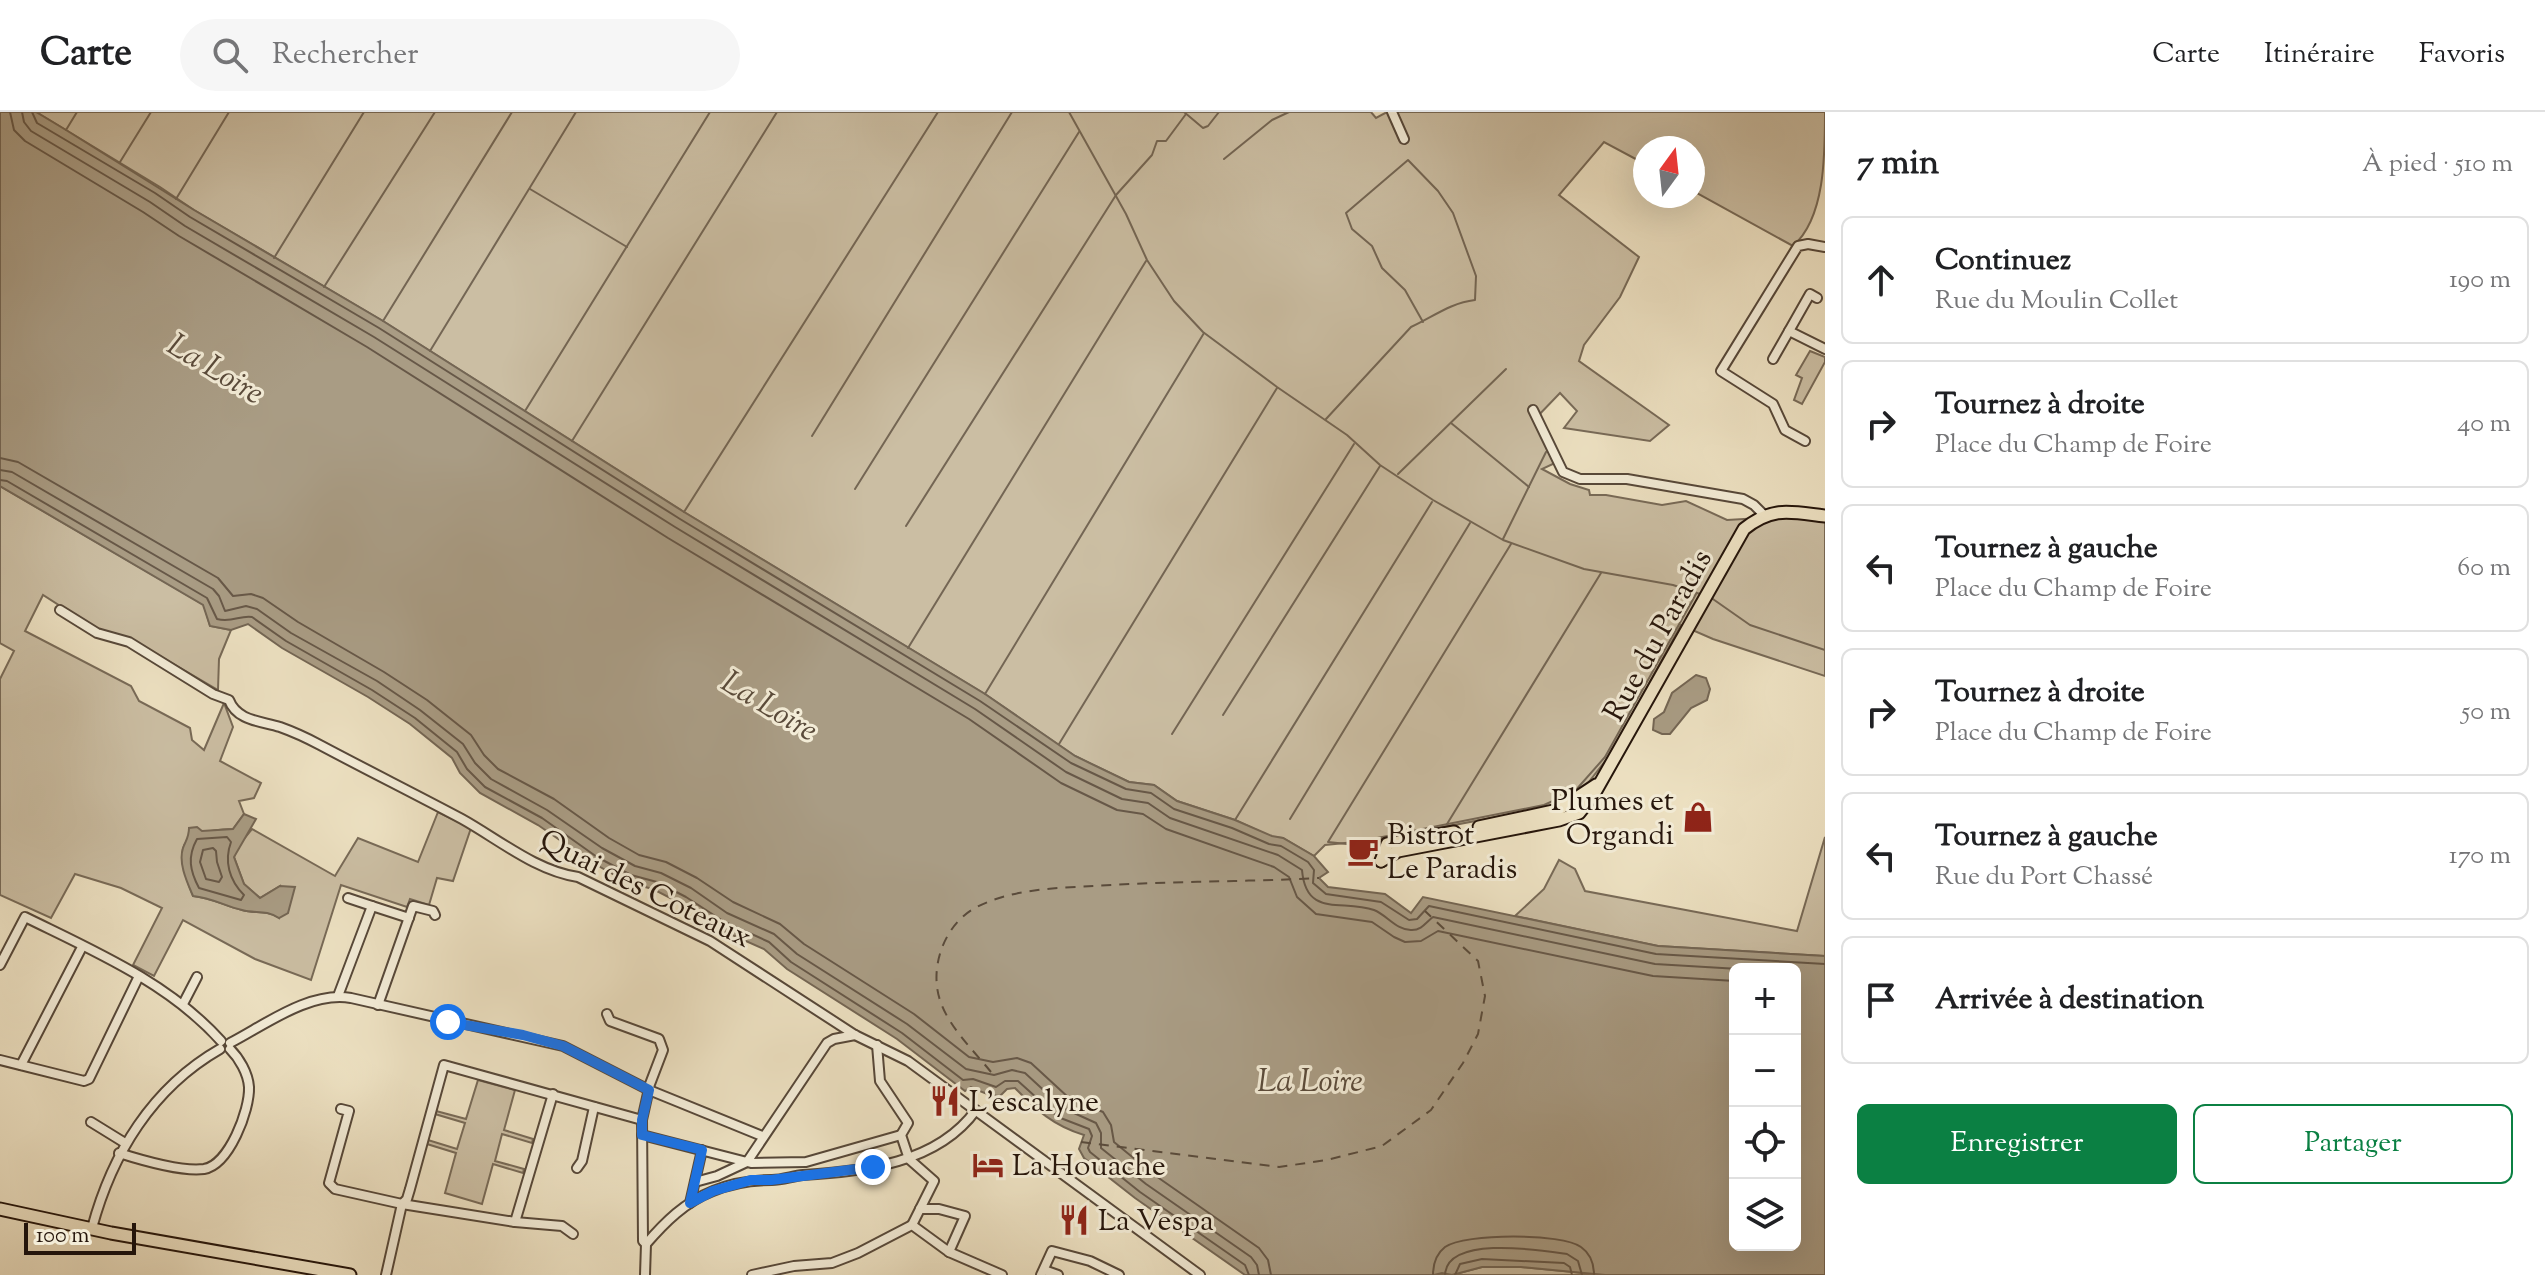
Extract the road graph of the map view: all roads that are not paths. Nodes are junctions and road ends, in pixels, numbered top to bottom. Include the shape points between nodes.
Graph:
1 (1392, 112) edge
2 (1404, 139) dead end
3 (1825, 247) edge
4 (1817, 298) dead end
5 (1789, 331) junction
6 (1825, 349) edge
7 (1773, 359) dead end
8 (1533, 410) dead end
9 (1805, 441) dead end
10 (1764, 515) junction
11 (1825, 516) edge
12 (60, 610) dead end
13 (1598, 784) junction
14 (348, 898) dead end
15 (372, 906) junction
16 (435, 915) dead end
17 (409, 918) junction
18 (82, 947) junction
19 (0, 965) edge
20 (139, 976) junction
21 (197, 977) dead end
22 (338, 996) junction
23 (183, 1004) junction
24 (378, 1005) junction
25 (607, 1014) dead end
26 (855, 1035) junction
27 (225, 1045) junction
28 (877, 1045) junction
29 (0, 1060) edge
30 (21, 1065) junction
31 (649, 1090) junction
32 (553, 1094) junction
33 (594, 1107) junction
34 (341, 1109) dead end
35 (976, 1110) junction
36 (642, 1120) junction
37 (91, 1122) dead end
38 (902, 1132) junction
39 (642, 1135) junction
40 (762, 1136) junction
41 (125, 1143) junction
42 (702, 1150) junction
43 (119, 1153) junction
44 (909, 1159) junction
45 (747, 1162) junction
46 (577, 1168) dead end
47 (695, 1182) junction
48 (690, 1203) junction
49 (402, 1204) junction
50 (0, 1209) edge
51 (920, 1209) junction
52 (515, 1222) junction
53 (912, 1225) junction
54 (92, 1228) junction
55 (573, 1234) dead end
56 (646, 1244) junction
57 (949, 1252) junction
58 (1043, 1273) edge
59 (350, 1275) edge
60 (386, 1275) edge
61 (645, 1275) edge
62 (752, 1275) edge
63 (1002, 1275) edge
64 (1058, 1275) edge
65 (1119, 1275) edge
66 (1200, 1275) edge

1 - 2 street
3 - 9 street via 1798,246 1721,371 1773,404 1785,430
4 - 5 street via 1810,294
5 - 6 street
5 - 7 street
8 - 10 street via 1563,472 1580,479 1635,480 1743,499
10 - 11 main road via 1787,511
10 - 13 main road, Rue du Paradis via 1744,529
12 - 26 street, Quai des Coteaux via 97,633 129,642 229,700 242,716 318,743 555,871 710,941
13 - 13 main road, Rue du Paradis via 1552,812 1387,844 1381,861 1398,851 1568,818 1583,809
14 - 15 street
15 - 17 street
15 - 22 street
16 - 17 street via 416,905
17 - 24 street
18 - 19 street via 25,917
18 - 20 street
18 - 30 street
20 - 23 street
20 - 30 street via 89,1079
21 - 23 street
22 - 24 street
22 - 27 street via 271,1017
23 - 27 street
24 - 31 street via 563,1046
25 - 31 street via 610,1021 662,1044
26 - 28 street, Quai des Coteaux
26 - 40 street via 827,1043
27 - 41 street via 187,1070
27 - 43 street via 249,1087 233,1141 218,1164 191,1169
28 - 35 street, Quai des Coteaux via 898,1054
28 - 38 street via 880,1081 908,1123
29 - 30 street
31 - 36 street
31 - 40 street
32 - 33 street
32 - 49 street via 444,1065
32 - 52 street
33 - 36 street
33 - 46 street
34 - 49 street via 349,1111 329,1183 335,1189
35 - 44 street via 964,1127
35 - 66 street, Quai des Coteaux
36 - 39 street
37 - 41 street
38 - 44 street
38 - 45 street via 806,1162
39 - 42 street
39 - 56 street
40 - 45 street
41 - 43 street
42 - 45 street
42 - 47 street
43 - 54 street
44 - 48 street via 751,1180
44 - 51 street via 934,1181
45 - 47 street
47 - 48 street
48 - 56 street
49 - 52 street
49 - 60 street
50 - 54 main road
51 - 53 street
51 - 57 street via 965,1216
52 - 55 street via 562,1226
53 - 57 street
53 - 62 street via 832,1263
54 - 59 main road
56 - 61 street
57 - 63 street
58 - 64 street
58 - 65 street via 1052,1251

